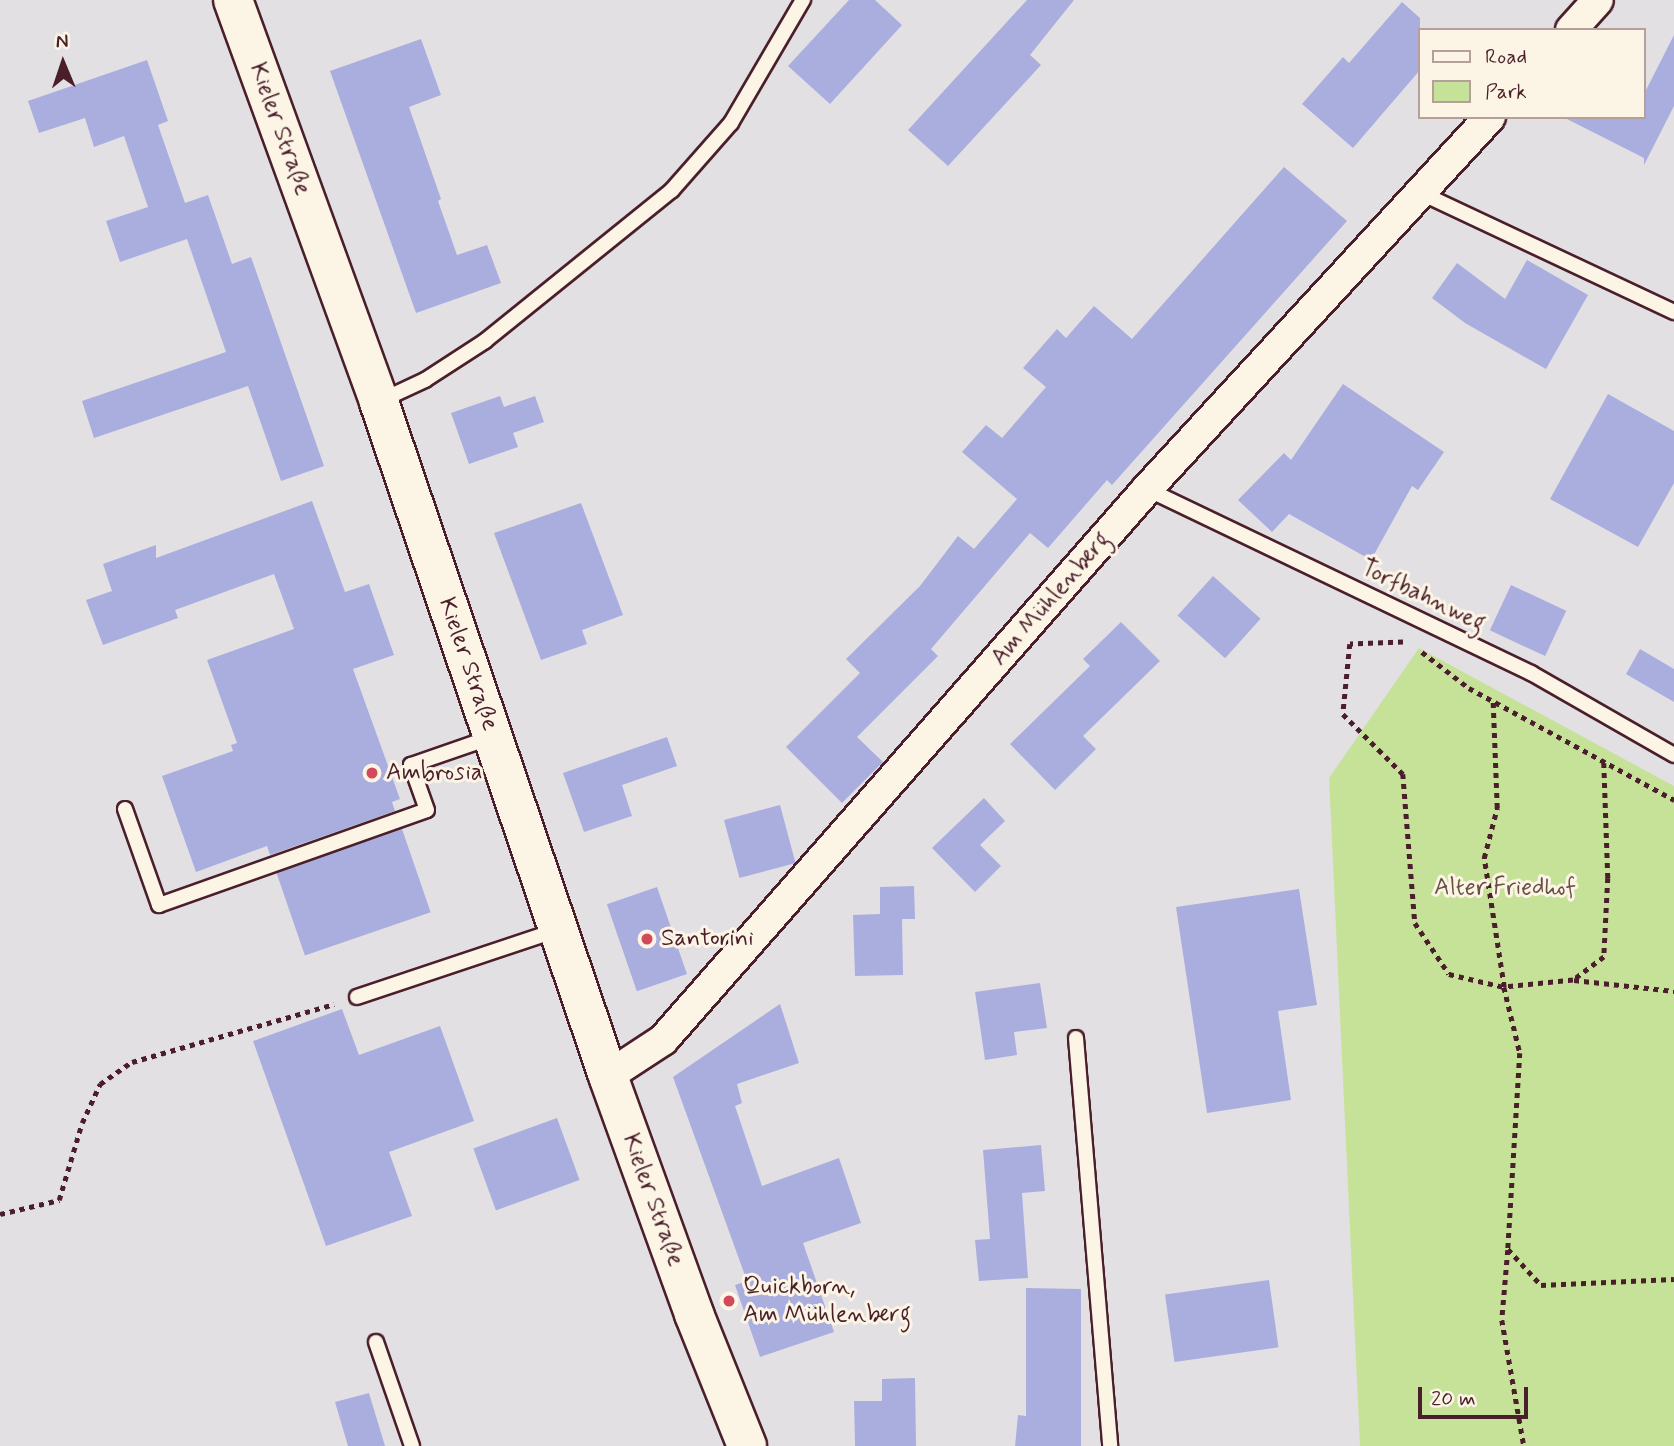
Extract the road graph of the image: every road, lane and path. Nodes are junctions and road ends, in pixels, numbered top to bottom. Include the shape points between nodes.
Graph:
1 (233, 0) edge
2 (1598, 0) edge
3 (800, 2) edge
4 (1573, 28) edge
5 (1488, 119) edge
6 (1421, 192) junction
7 (1674, 312) edge
8 (379, 402) junction
9 (1147, 489) junction
10 (1409, 642) dead end
11 (1419, 649) dead end
12 (1493, 702) junction
13 (493, 737) junction
14 (1674, 755) edge
15 (1604, 762) junction
16 (1674, 800) edge
17 (125, 809) dead end
18 (558, 930) junction
19 (1573, 980) junction
20 (1504, 987) junction
21 (1674, 992) edge
22 (357, 997) joint
23 (1076, 1038) dead end
24 (608, 1076) junction
25 (0, 1214) edge
26 (1508, 1249) junction
27 (1674, 1279) edge
28 (376, 1342) dead end
29 (412, 1446) edge
30 (747, 1446) edge
31 (1110, 1446) edge
32 (1524, 1446) edge

1 - 8 main road, Kieler Straße
2 - 4 street
3 - 8 lane via 731,122 672,190 485,341 425,380
5 - 6 street, Am Mühlenberg
6 - 7 lane
6 - 9 street, Am Mühlenberg
8 - 13 main road, Kieler Straße
9 - 14 lane, Torfbahnweg via 1531,673
9 - 24 street, Am Mühlenberg via 663,1040
10 - 20 path via 1350,644 1343,714 1403,775 1415,923 1448,974
11 - 12 path
12 - 15 path
12 - 20 path via 1497,808 1484,859
13 - 17 lane via 411,765 427,810 159,905
13 - 18 main road, Kieler Straße
15 - 16 path
15 - 19 path via 1608,878 1604,957
18 - 22 lane
18 - 24 main road, Kieler Straße
19 - 20 path
19 - 21 path
20 - 26 path via 1520,1053
22 - 25 path via 132,1062 100,1084 82,1123 59,1200
23 - 31 lane
24 - 30 main road, Kieler Straße
26 - 27 path via 1541,1285
26 - 32 path via 1502,1320
28 - 29 lane

